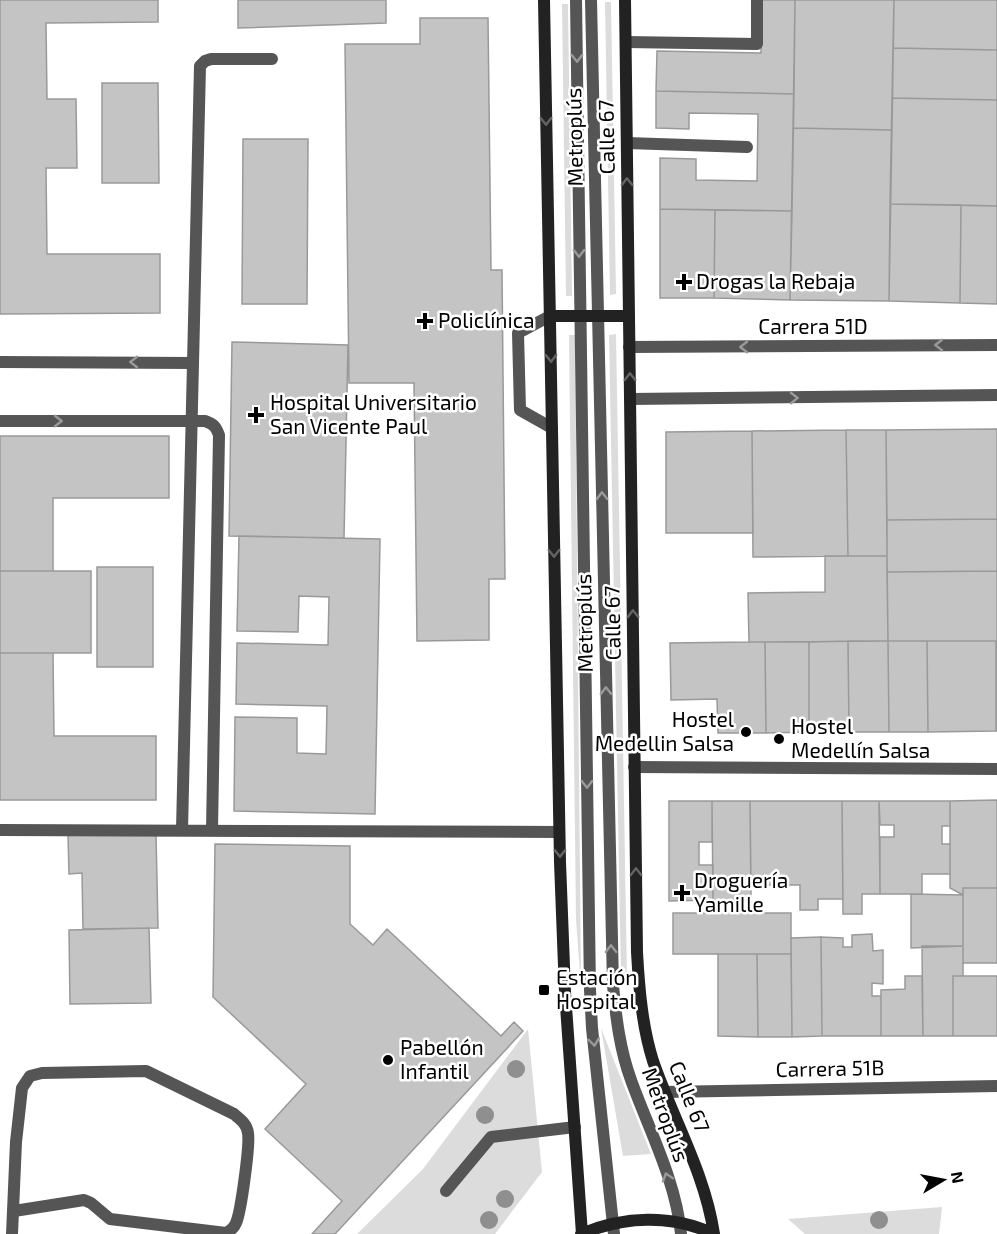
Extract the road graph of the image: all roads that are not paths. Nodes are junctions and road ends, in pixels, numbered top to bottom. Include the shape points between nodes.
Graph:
1 (544, 0) edge
2 (576, 0) edge
3 (591, 0) edge
4 (625, 0) edge
5 (757, 0) edge
6 (626, 42) junction
7 (272, 59) dead end
8 (627, 143) junction
9 (747, 147) dead end
10 (550, 316) junction
11 (580, 316) junction
12 (598, 316) junction
13 (629, 316) junction
14 (997, 345) edge
15 (629, 347) junction
16 (0, 362) edge
17 (193, 363) junction
18 (997, 395) edge
19 (630, 399) junction
20 (0, 421) edge
21 (191, 421) junction
22 (552, 428) junction
23 (634, 767) junction
24 (997, 769) edge
25 (0, 830) edge
26 (182, 830) junction
27 (212, 830) junction
28 (559, 832) junction
29 (997, 1086) edge
30 (664, 1092) junction
31 (575, 1127) junction
32 (446, 1191) dead end
33 (14, 1211) junction
34 (681, 1228) edge
35 (614, 1229) edge
36 (12, 1234) edge
37 (582, 1234) edge
38 (714, 1234) edge

1 -> 10 main road
2 -> 11 street, Metroplús
3 - 12 street, Metroplús
4 - 6 main road, Calle 67
5 - 6 street via 757,44
6 - 8 main road, Calle 67
7 - 17 street via 211,59 200,66
8 - 9 street
13 -> 8 main road, Calle 67
10 - 11 main road
10 -> 22 main road
10 - 22 street via 518,333 520,410
11 - 12 main road
11 -> 35 street, Metroplús via 590,990
12 - 13 main road
34 -> 12 street, Metroplús via 663,1164 631,1079 615,1013
13 - 15 main road, Calle 67
14 -> 15 street, Carrera 51D
19 -> 15 main road, Calle 67
17 -> 16 street
17 - 21 street
19 -> 18 street
23 -> 19 main road, Calle 67
20 -> 21 street
21 - 26 street
21 - 27 street via 212,423 219,435
22 -> 28 main road
23 - 24 street
30 -> 23 main road, Calle 67 via 652,1058 639,986
25 - 26 street
26 - 27 street
27 - 28 street
28 -> 31 main road
29 - 30 street, Carrera 51B
30 - 38 main road, Calle 67 via 701,1180
31 - 32 street via 490,1137
31 - 37 main road
33 - 33 street via 22,1088 30,1076 146,1071 234,1114 248,1132 238,1214 234,1227 226,1233 110,1219 84,1200
33 - 36 street
34 - 35 main road via 643,1219
34 - 38 main road
35 - 37 main road

